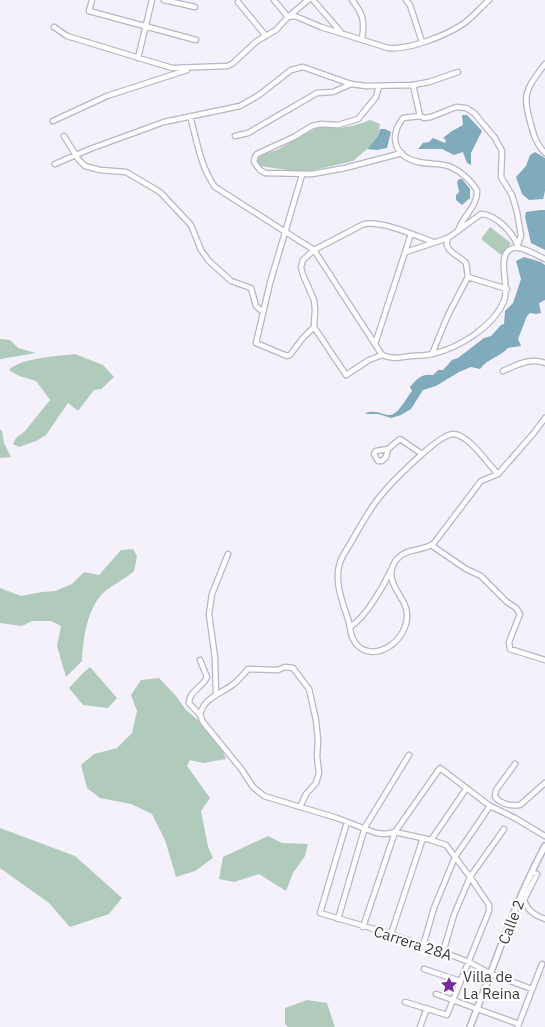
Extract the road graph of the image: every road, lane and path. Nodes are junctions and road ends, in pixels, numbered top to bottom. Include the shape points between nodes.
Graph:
1 (92, 0) edge
2 (152, 0) edge
3 (164, 0) edge
4 (274, 0) edge
5 (308, 0) edge
6 (313, 0) edge
7 (352, 0) edge
8 (407, 0) edge
9 (489, 0) edge
10 (238, 2) dead end
11 (196, 7) dead end
12 (288, 17) junction
13 (145, 26) junction
14 (54, 27) dead end
15 (340, 32) junction
16 (266, 36) junction
17 (362, 39) junction
18 (196, 40) dead end
19 (422, 42) junction
20 (138, 58) junction
21 (545, 64) edge
22 (193, 68) junction
23 (458, 72) dead end
24 (336, 80) junction
25 (351, 84) junction
26 (379, 86) junction
27 (413, 86) junction
28 (333, 92) junction
29 (190, 116) junction
30 (420, 116) junction
31 (53, 121) dead end
32 (64, 136) dead end
33 (234, 136) dead end
34 (402, 153) junction
35 (545, 153) edge
36 (76, 154) junction
37 (55, 164) dead end
38 (302, 175) junction
39 (284, 231) junction
40 (458, 231) junction
41 (411, 234) junction
42 (448, 238) junction
43 (433, 242) junction
44 (518, 246) junction
45 (314, 250) junction
46 (406, 252) junction
47 (545, 259) edge
48 (468, 277) junction
49 (507, 289) junction
50 (263, 312) junction
51 (314, 326) junction
52 (376, 344) junction
53 (432, 354) junction
54 (382, 355) junction
55 (545, 363) edge
56 (504, 371) dead end
57 (545, 418) edge
58 (388, 449) dead end
59 (422, 454) junction
60 (498, 474) junction
61 (431, 545) junction
62 (228, 554) dead end
63 (393, 565) junction
64 (350, 626) junction
65 (200, 660) dead end
66 (545, 660) edge
67 (216, 695) junction
68 (200, 715) junction
69 (409, 755) dead end
70 (515, 764) dead end
71 (545, 783) edge
72 (466, 789) junction
73 (490, 806) junction
74 (300, 807) junction
75 (347, 822) junction
76 (365, 828) junction
77 (504, 829) dead end
78 (395, 832) junction
79 (545, 836) edge
80 (423, 838) junction
81 (430, 840) junction
82 (545, 846) edge
83 (455, 857) junction
84 (532, 876) junction
85 (470, 877) junction
86 (338, 920) junction
87 (545, 920) edge
88 (363, 927) junction
89 (391, 934) junction
90 (423, 946) junction
91 (444, 952) junction
92 (469, 962) junction
93 (542, 964) dead end
94 (424, 969) dead end
95 (491, 974) junction
96 (460, 981) junction
97 (532, 989) junction
98 (436, 994) dead end
99 (453, 1000) junction
100 (405, 1002) dead end
101 (427, 1008) junction
102 (477, 1010) junction
103 (518, 1026) edge
104 (420, 1027) edge
105 (470, 1027) edge

1 - 13 street via 89,11
2 - 13 street
3 - 11 street
4 - 12 street
5 - 12 street
6 - 15 street
7 - 17 street via 360,11 364,26
8 - 19 street
9 - 19 street via 464,24 445,35
10 - 16 street
12 - 15 street via 295,16
12 - 16 street
13 - 18 street
13 - 20 street
14 - 20 street via 67,36
15 - 17 street
16 - 22 street via 232,64
17 - 19 street via 397,49
20 - 22 street via 172,68
21 - 35 street via 531,84 525,105 536,140
22 - 31 street via 107,96
23 - 27 street
24 - 25 street
24 - 28 street
24 - 29 street via 302,67 296,68 250,102
25 - 26 street
25 - 28 street
26 - 27 street
26 - 38 street via 376,97 358,119 338,126 312,126 254,157 255,166 265,173
27 - 30 street
28 - 33 street via 317,93 248,133
29 - 36 street via 140,130
29 - 39 street via 202,163 215,187
30 - 34 street via 403,118 396,129 394,142
30 - 44 street via 432,117 453,108 466,108 495,138 502,152 501,177 512,196 519,220 521,236
32 - 36 street
34 - 38 street
34 - 40 street via 419,162 450,166 477,190 476,204
36 - 37 street
36 - 50 street via 85,166 126,172 160,192 191,225 209,261 231,281 251,288 256,306
38 - 39 street
39 - 45 street
39 - 50 street
40 - 42 street
40 - 44 street via 477,216 486,214 498,220
41 - 43 street
41 - 45 street via 364,224
41 - 46 street
42 - 43 street
42 - 48 street via 449,249 466,263
43 - 46 street
44 - 47 street
44 - 49 street via 504,256
45 - 51 street via 303,260 301,267 314,300
45 - 52 street
46 - 52 street
48 - 49 street
48 - 53 street
49 - 53 street via 504,301 481,331 466,341
50 - 51 street via 256,343 287,356
51 - 54 street via 346,375
52 - 54 street
53 - 54 street via 390,358
55 - 56 street via 524,362
57 - 60 street
58 - 59 street via 400,439
59 - 60 street via 442,437 457,434 472,444
59 - 64 street via 378,500 340,561 339,590
60 - 61 street via 481,481
61 - 63 street via 402,554
61 - 66 street via 481,576 516,608 520,614 509,642 510,649
62 - 67 street via 212,594 209,614
63 - 64 street via 380,591 357,622
63 - 64 street via 391,581 407,614 402,634 390,646 370,652 358,646
65 - 68 street via 207,677 192,693 188,703
67 - 68 street via 206,702
67 - 74 street via 248,669 292,668 309,689 316,720 319,772 316,783
68 - 74 street via 253,786 264,796
69 - 76 street
70 - 71 street via 496,790 495,797 499,801 520,805
72 - 73 street
72 - 78 street via 440,768
72 - 81 street
73 - 79 street
73 - 83 street
74 - 75 street
75 - 76 street
75 - 86 street, Carrera 28A via 320,913
76 - 78 street via 376,833
76 - 86 street
77 - 85 street
78 - 80 street
78 - 88 street
80 - 81 street
80 - 89 street
81 - 83 street via 446,845
82 - 84 street, Calle 2
83 - 85 street
83 - 90 street via 434,908
84 - 87 street via 524,900 527,909
84 - 95 street, Calle 2
85 - 91 street
85 - 92 street via 490,908
86 - 88 street, Carrera 28A
88 - 89 street, Carrera 28A
89 - 90 street, Carrera 28A
90 - 91 street, Carrera 28A
91 - 92 street, Carrera 28A
92 - 95 street, Carrera 28A
92 - 96 street
93 - 97 street
94 - 96 street
95 - 97 street, Carrera 28A
95 - 102 street, Calle 2
96 - 99 street
97 - 103 street
98 - 99 street
99 - 101 street via 447,1015
99 - 102 street
100 - 101 street
101 - 104 street
102 - 103 street
102 - 105 street, Calle 2

